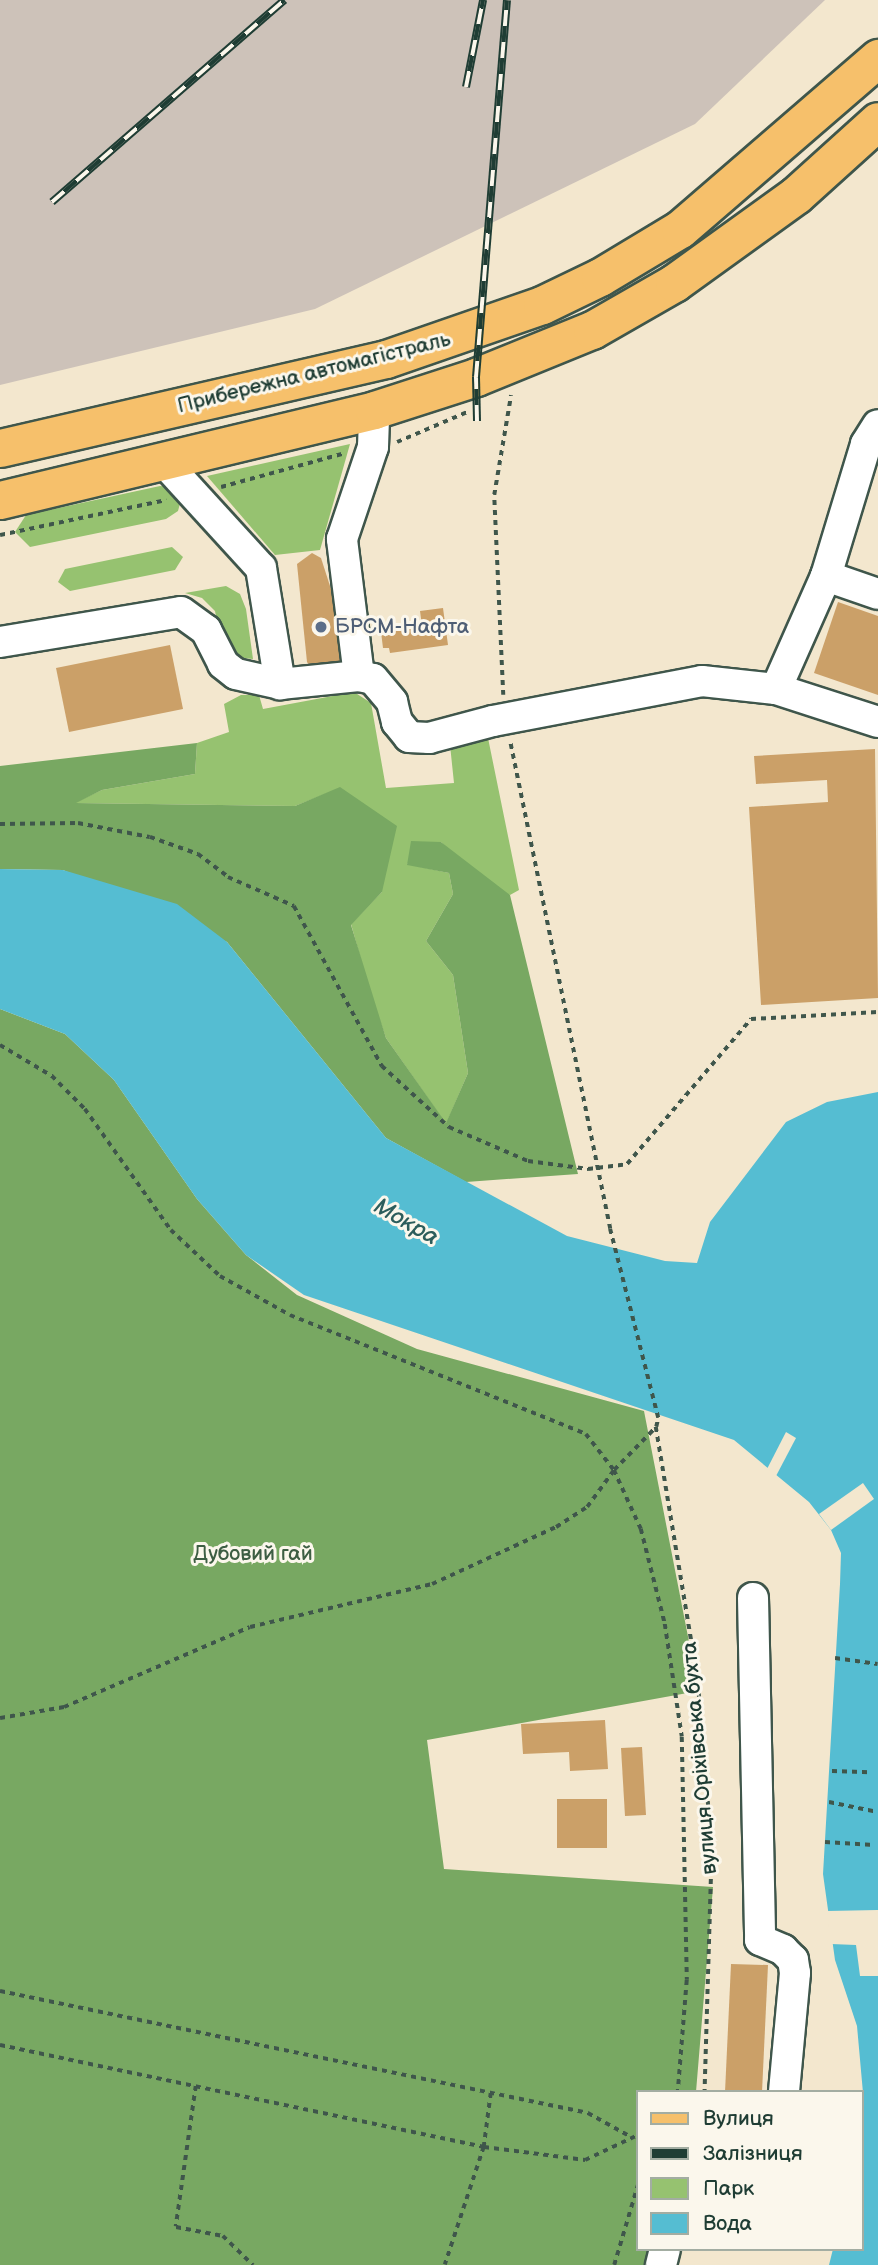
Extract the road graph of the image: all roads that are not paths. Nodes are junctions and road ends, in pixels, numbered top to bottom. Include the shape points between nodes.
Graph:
1 (878, 58) edge
2 (878, 121) edge
3 (374, 410) junction
4 (878, 425) edge
5 (0, 448) edge
6 (165, 463) junction
7 (0, 500) edge
8 (826, 576) junction
9 (878, 594) edge
10 (0, 642) edge
11 (359, 676) junction
12 (280, 684) junction
13 (776, 689) junction
14 (878, 722) edge
15 (753, 1598) dead end
16 (784, 2090) edge

1 - 5 main road, Прибережна автомагістраль via 680,229 542,305 386,359
2 - 3 main road via 796,195 674,284 592,330 476,377
3 - 6 main road
3 - 11 street via 373,447 342,539
4 - 8 street via 866,444
6 - 7 main road
6 - 12 street via 261,568
8 - 9 street
8 - 13 street
10 - 12 street via 181,612 206,630 223,664 236,674
11 - 12 street
11 - 13 street via 373,679 386,694 397,722 409,737 429,738 702,681
13 - 14 street
15 - 16 street via 760,1940 783,1950 793,1960 795,1973

